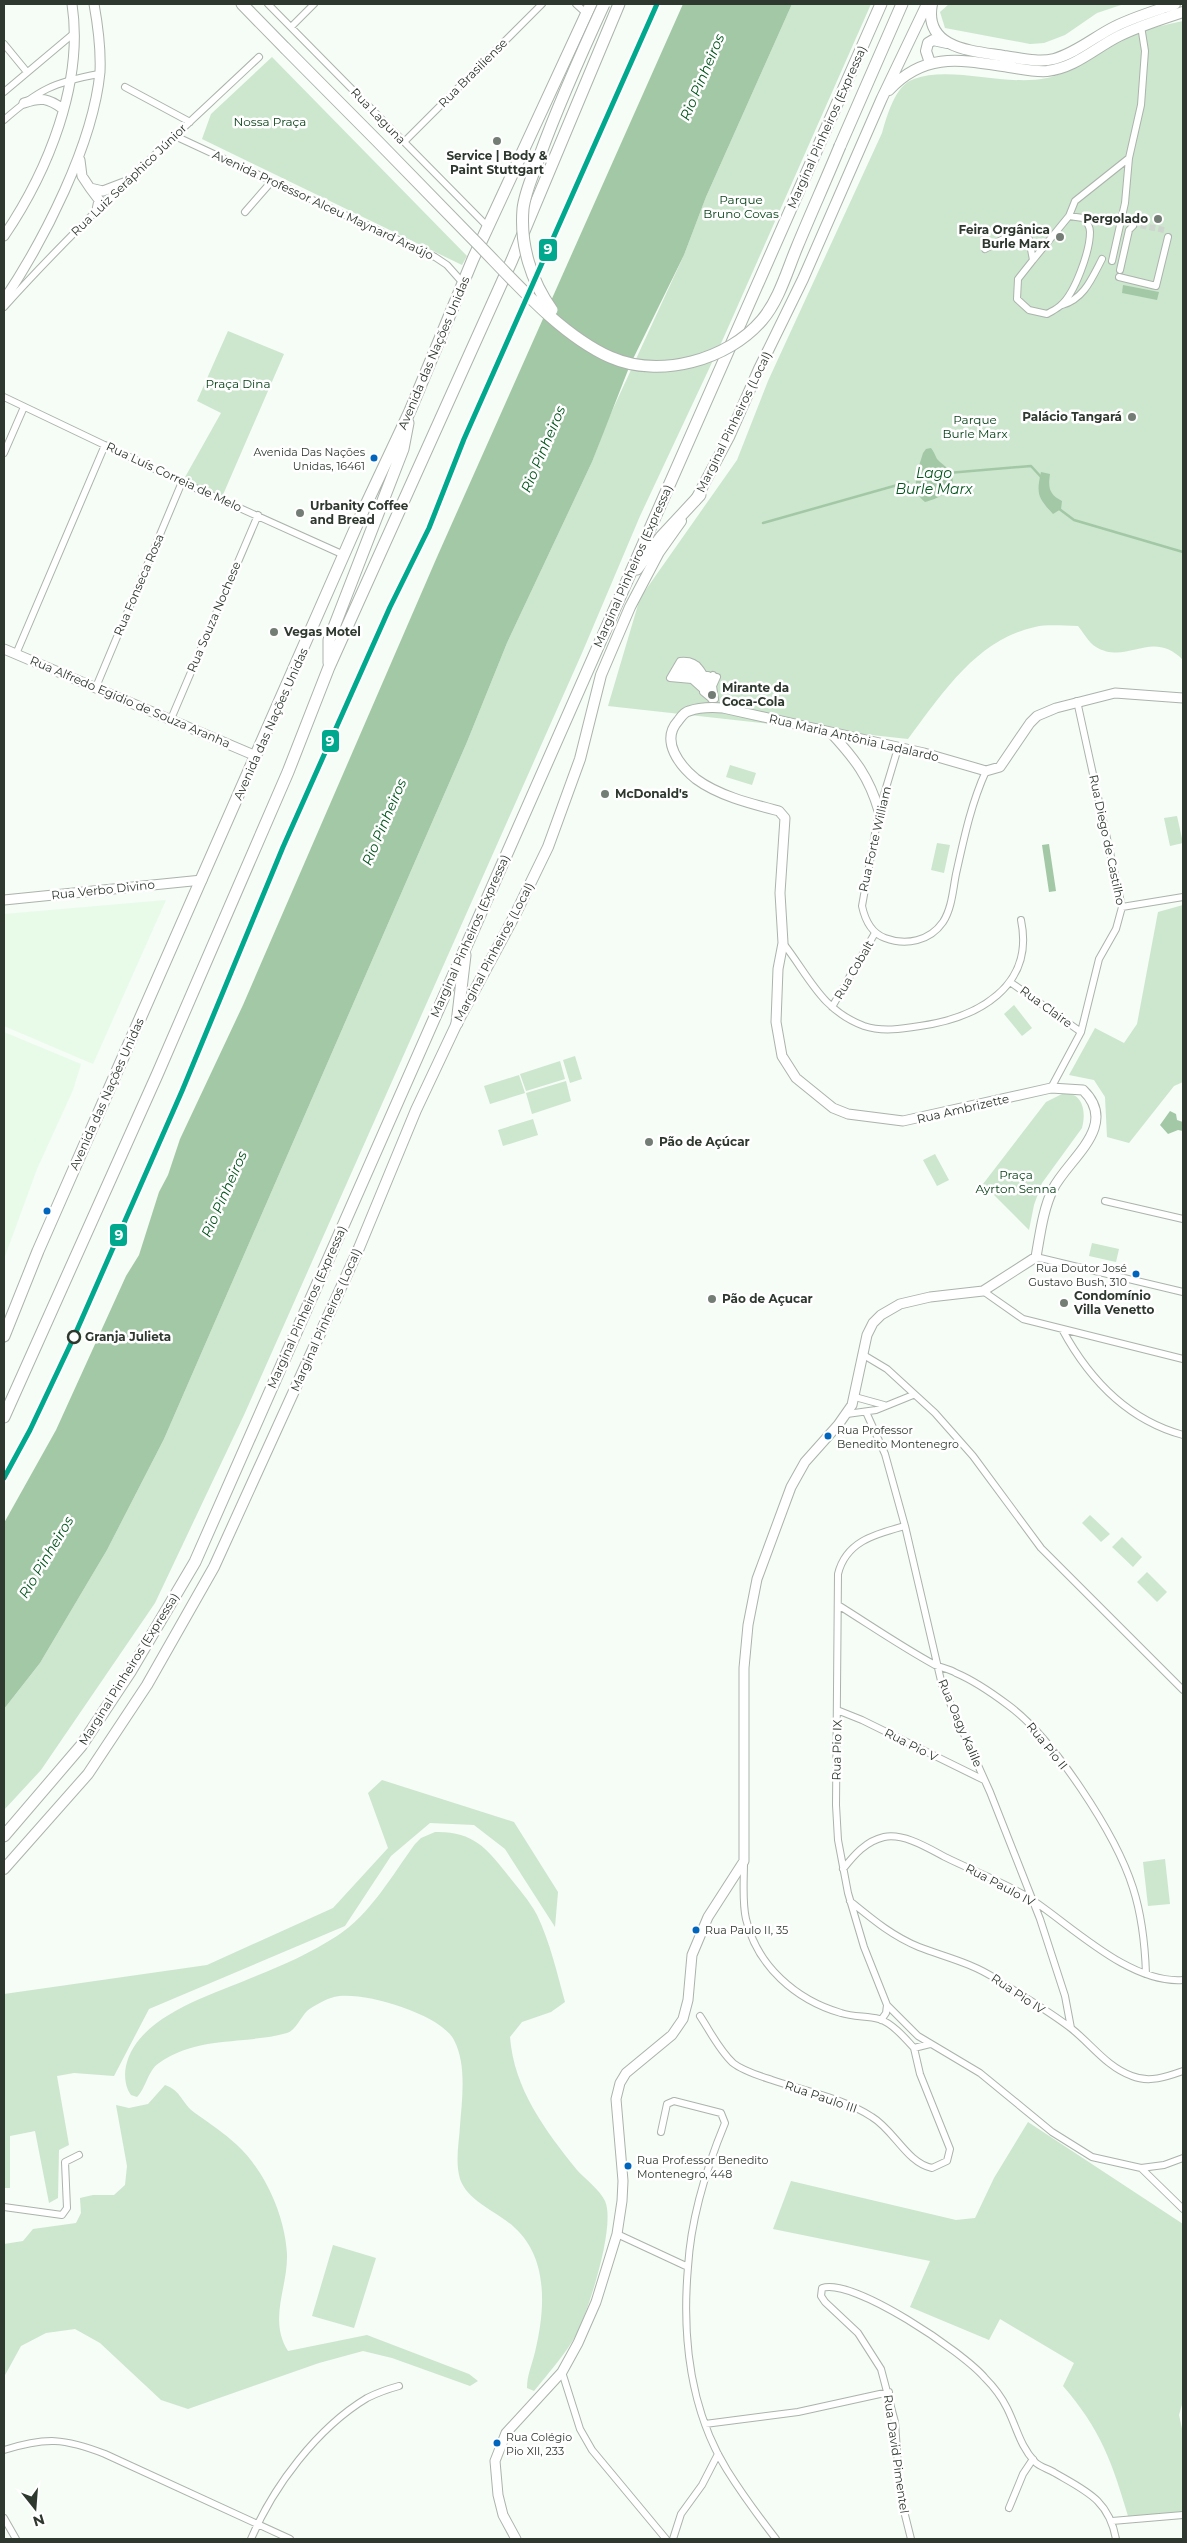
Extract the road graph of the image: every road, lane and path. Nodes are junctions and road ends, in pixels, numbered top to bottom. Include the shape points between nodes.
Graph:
1 (65, 4) edge
2 (72, 4) edge
3 (95, 4) edge
4 (242, 4) edge
5 (268, 4) edge
6 (314, 4) edge
7 (542, 4) edge
8 (576, 4) edge
9 (604, 4) edge
10 (619, 4) edge
11 (881, 4) edge
12 (902, 4) edge
13 (927, 4) edge
14 (932, 4) edge
15 (1175, 4) edge
16 (589, 9) edge
17 (1183, 12) edge
18 (73, 14) junction
19 (1141, 26) junction
20 (291, 27) junction
21 (73, 34) junction
22 (4, 44) edge
23 (950, 44) junction
24 (259, 57) dead end
25 (930, 63) junction
26 (27, 72) junction
27 (99, 74) junction
28 (70, 80) junction
29 (125, 87) dead end
30 (4, 92) edge
31 (882, 98) junction
32 (24, 103) junction
33 (63, 109) junction
34 (4, 120) edge
35 (190, 122) junction
36 (174, 136) junction
37 (404, 142) junction
38 (80, 153) junction
39 (1129, 158) junction
40 (272, 181) junction
41 (124, 183) junction
42 (90, 188) junction
43 (97, 210) junction
44 (245, 212) dead end
45 (1069, 216) junction
46 (1133, 226) dead end
47 (488, 227) junction
48 (4, 236) edge
49 (1168, 236) dead end
50 (985, 248) dead end
51 (1102, 259) dead end
52 (1033, 260) junction
53 (1112, 261) dead end
54 (464, 284) junction
55 (8, 289) edge
56 (4, 300) edge
57 (1062, 305) junction
58 (4, 307) edge
59 (566, 328) junction
60 (4, 397) edge
61 (24, 407) junction
62 (410, 411) junction
63 (105, 445) junction
64 (4, 454) edge
65 (182, 482) junction
66 (700, 495) junction
67 (258, 515) junction
68 (344, 555) junction
69 (624, 587) junction
70 (4, 649) edge
71 (16, 654) junction
72 (329, 667) junction
73 (695, 669) junction
74 (717, 678) dead end
75 (96, 687) junction
76 (1183, 698) edge
77 (1077, 701) junction
78 (171, 719) junction
79 (831, 733) junction
80 (898, 748) junction
81 (256, 756) junction
82 (986, 771) junction
83 (879, 811) junction
84 (202, 880) junction
85 (1183, 897) edge
86 (4, 900) edge
87 (1122, 907) junction
88 (1021, 920) dead end
89 (875, 933) junction
90 (467, 943) junction
91 (782, 943) junction
92 (1010, 982) junction
93 (832, 1007) junction
94 (776, 1022) joint
95 (457, 1023) junction
96 (1081, 1032) junction
97 (1051, 1088) junction
98 (1105, 1200) dead end
99 (1183, 1219) edge
100 (1036, 1257) junction
101 (983, 1290) junction
102 (1183, 1292) edge
103 (1062, 1329) junction
104 (4, 1336) edge
105 (862, 1354) junction
106 (1183, 1360) edge
107 (913, 1395) junction
108 (855, 1397) junction
109 (890, 1405) junction
110 (866, 1412) junction
111 (847, 1414) junction
112 (4, 1417) edge
113 (1183, 1435) edge
114 (905, 1526) junction
115 (838, 1605) junction
116 (936, 1665) junction
117 (1183, 1690) edge
118 (837, 1710) junction
119 (984, 1780) junction
120 (4, 1836) edge
121 (744, 1861) junction
122 (4, 1869) edge
123 (843, 1869) junction
124 (1031, 1900) junction
125 (850, 1901) junction
126 (1146, 1974) junction
127 (1183, 1980) edge
128 (887, 2005) junction
129 (700, 2016) dead end
130 (881, 2020) junction
131 (1071, 2028) junction
132 (930, 2044) junction
133 (914, 2048) junction
134 (1183, 2071) edge
135 (661, 2132) dead end
136 (79, 2156) dead end
137 (1183, 2158) edge
138 (1141, 2168) junction
139 (4, 2207) edge
140 (1183, 2209) edge
141 (617, 2234) junction
142 (688, 2267) junction
143 (562, 2372) junction
144 (399, 2386) dead end
145 (889, 2392) junction
146 (705, 2424) junction
147 (4, 2450) edge
148 (718, 2454) junction
149 (1033, 2459) junction
150 (1009, 2508) dead end
151 (1183, 2515) edge
152 (4, 2518) edge
153 (1112, 2521) junction
154 (257, 2525) junction
155 (16, 2539) edge
156 (251, 2539) edge
157 (290, 2539) edge
158 (516, 2539) edge
159 (666, 2539) edge
160 (673, 2539) edge
161 (776, 2539) edge
162 (911, 2539) edge
163 (1116, 2539) edge

1 - 18 street
2 - 18 street
3 - 27 street
4 - 59 highway, bridge via 534,300
5 - 20 street, Rua Laguna
6 - 20 street
7 - 37 street, Rua Brasiliense
8 - 16 street
9 - 59 highway, bridge via 557,109 525,196 523,211 524,241 532,274 542,296
10 - 72 highway via 512,260
11 - 69 highway, Marginal Pinheiros (Expressa)
12 - 59 highway, bridge via 779,292 762,320 744,338 698,361 670,365 637,364 612,358 592,348
13 - 31 main road, Marginal Pinheiros (Local)
14 - 23 main road via 935,30
15 - 23 main road via 1126,21 1076,50 1049,60 968,50
16 - 47 highway, Avenida das Nações Unidas
17 - 19 main road
18 - 21 street
19 - 25 main road via 1072,64 1048,71 946,60
19 - 39 street via 1145,51 1141,105
20 - 37 street, Rua Laguna
21 - 26 street
21 - 28 street
22 - 26 street
23 - 25 main road via 937,40 928,43 926,51
24 - 35 street, Rua Luiz Seráphico Júnior
25 - 31 main road via 908,72
26 - 30 street
27 - 28 street
27 - 38 street via 95,103
28 - 32 street via 48,87
28 - 33 street
29 - 35 street
31 - 66 main road, Marginal Pinheiros (Local) via 803,280
32 - 33 street via 40,98
32 - 34 street
33 - 48 street via 46,158
35 - 36 street, Rua Luiz Seráphico Júnior
36 - 40 street, Avenida Professor Alceu Maynard Araújo
36 - 41 street, Rua Luiz Seráphico Júnior
37 - 47 street, Rua Laguna
38 - 42 street via 80,169
38 - 55 street via 25,268
39 - 45 street via 1075,201
39 - 53 street via 1125,203
40 - 44 street
40 - 54 street, Avenida Professor Alceu Maynard Araújo via 435,257
41 - 42 street via 103,191
41 - 43 street, Rua Luiz Seráphico Júnior
42 - 43 street via 99,200
43 - 55 street, Rua Luiz Seráphico Júnior
45 - 52 street
45 - 57 street via 1084,218 1090,232 1074,288
46 - 49 street via 1129,230 1119,274 1156,286
47 - 54 highway, Avenida das Nações Unidas
50 - 52 street via 1005,238 1029,239
51 - 57 street via 1091,281 1074,302
52 - 57 street via 1018,279 1017,299 1029,310 1047,314
54 - 62 highway, Avenida das Nações Unidas
55 - 56 street
55 - 58 street, Rua Luiz Seráphico Júnior
60 - 61 street, Rua Luís Correia de Melo
61 - 63 street, Rua Luís Correia de Melo
61 - 64 street
62 - 68 highway, Avenida das Nações Unidas
62 - 72 highway via 403,449 329,640
63 - 65 street, Rua Luís Correia de Melo
63 - 71 street
65 - 67 street, Rua Luís Correia de Melo
65 - 75 street, Rua Fonseca Rosa
66 - 69 highway via 661,537
66 - 95 main road, Marginal Pinheiros (Local) via 659,552 630,607 601,675 580,759 550,841 515,915
67 - 68 street, Rua Luís Correia de Melo
67 - 78 street, Rua Souza Nochese
68 - 81 highway, Avenida das Nações Unidas
69 - 90 highway, Marginal Pinheiros (Expressa)
70 - 71 street, Rua Alfredo Egidio de Souza Aranha
71 - 75 street, Rua Alfredo Egidio de Souza Aranha
72 - 112 highway via 288,772 165,1058
73 - 73 street via 683,663 675,672 675,677 689,677 697,683 701,676 696,668 683,667 679,670 697,678
73 - 74 street via 689,660 680,661 670,678 692,680 702,689 700,683 708,674 703,692 709,697 708,686 713,675 711,699 715,699 713,686
75 - 78 street, Rua Alfredo Egidio de Souza Aranha
76 - 77 street via 1115,693
77 - 82 street via 1037,716 1000,767
77 - 87 street, Rua Diego de Castilho
78 - 81 street, Rua Alfredo Egidio de Souza Aranha
79 - 80 street, Rua Maria Antônia Ladalardo
79 - 83 street via 862,769
79 - 91 street, Rua Maria Antônia Ladalardo via 706,707 686,711 673,726 671,744 678,763 698,780 718,792 778,812 785,818 780,893
80 - 82 street, Rua Maria Antônia Ladalardo
80 - 83 street, Rua Forte William
81 - 84 highway, Avenida das Nações Unidas
82 - 89 street via 972,804 950,904 942,923 929,936 909,942 893,941
83 - 89 street, Rua Forte William via 862,896 864,914
84 - 86 street, Rua Verbo Divino
84 - 104 highway, Avenida das Nações Unidas via 38,1251
85 - 87 street
87 - 96 street, Rua Diego de Castilho via 1116,929 1099,959
88 - 92 street via 1024,934 1022,956
89 - 93 street, Rua Cobalt
90 - 95 highway
90 - 120 highway, Marginal Pinheiros (Expressa) via 195,1562 130,1672 81,1746
91 - 93 street via 816,992
91 - 94 street, Rua Maria Antônia Ladalardo
92 - 93 street via 996,996 966,1015 906,1028 890,1030 865,1026
92 - 96 street, Rua Claire
94 - 97 street, Rua Ambrizette via 782,1056 791,1072 833,1108 848,1114 911,1120
95 - 122 main road, Marginal Pinheiros (Local) via 214,1567 147,1685 88,1774
96 - 97 street, Rua Diego de Castilho
97 - 100 street, Rua Ambrizette via 1083,1090 1096,1117 1090,1140 1052,1191
98 - 99 street
100 - 101 street
100 - 102 street
101 - 103 street via 1022,1318
101 - 105 street via 930,1297 890,1309 873,1323
103 - 106 street
103 - 113 street via 1104,1389 1160,1428
105 - 107 street via 887,1369
105 - 108 street
107 - 109 street
107 - 117 street via 935,1413 974,1456 1041,1548
108 - 109 street via 877,1405
108 - 111 street
109 - 110 street
110 - 111 street
110 - 114 street, Rua Oagy Kalile via 884,1454
111 - 121 street via 805,1462 791,1486 758,1579 748,1625 744,1668
114 - 115 street, Rua Pio IX via 869,1538 851,1549 838,1574
114 - 116 street, Rua Oagy Kalile
115 - 116 street, Rua Pio II
115 - 118 street, Rua Pio IX
116 - 119 street, Rua Oagy Kalile
116 - 126 street, Rua Pio II via 972,1680 1026,1719 1080,1788 1133,1887 1144,1934
118 - 119 street, Rua Pio V
118 - 123 street, Rua Pio IX via 836,1805
119 - 124 street, Rua Oagy Kalile
121 - 130 street via 746,1918 763,1958 783,1982 813,2003 842,2014
121 - 141 street via 708,1917 692,1955 683,2019 672,2035 626,2073 620,2083 616,2099 623,2181
123 - 124 street, Rua Paulo IV via 856,1853 870,1843 894,1836 939,1853
123 - 125 street, Rua Pio IX
124 - 126 street, Rua Paulo IV via 1117,1959
124 - 131 street, Rua Oagy Kalile via 1065,1996
125 - 128 street, Rua Pio IX via 864,1948
125 - 131 street, Rua Pio IV via 882,1928 919,1947 979,1968
126 - 127 street, Rua Paulo IV
128 - 130 street
128 - 132 street, Rua Pio IX
129 - 133 street, Rua Paulo III via 734,2063 873,2117 918,2163 932,2168 947,2161 950,2150 920,2074
130 - 133 street
131 - 134 street, Rua Pio IV via 1108,2063 1133,2077 1149,2080
132 - 133 street
132 - 138 street, Rua Pio IX via 980,2073 1075,2148 1092,2157
135 - 142 street via 667,2104 674,2101 721,2113 724,2117 725,2123 704,2180 694,2220
136 - 139 street via 65,2162 67,2208 62,2215
137 - 138 street
138 - 140 street
141 - 142 street
141 - 143 street via 596,2302
142 - 146 street via 687,2321 693,2387
143 - 158 street via 506,2434 495,2461 503,2515
143 - 159 street via 580,2429 592,2450
144 - 154 street via 366,2399 316,2441 278,2488
145 - 146 street via 798,2412
145 - 149 street, Rua David Pimentel via 874,2356 849,2324 825,2302 821,2296 822,2288 836,2286 872,2301 925,2331 963,2358 985,2378 1007,2407 1019,2440
145 - 162 street, Rua David Pimentel via 895,2422 900,2495
146 - 148 street
147 - 154 street via 43,2440 74,2442
148 - 160 street via 702,2485 681,2514
148 - 161 street
149 - 150 street
149 - 153 street, Rua David Pimentel via 1082,2488 1105,2509
151 - 153 street
152 - 155 street
153 - 163 street, Rua David Pimentel
154 - 156 street
154 - 157 street

